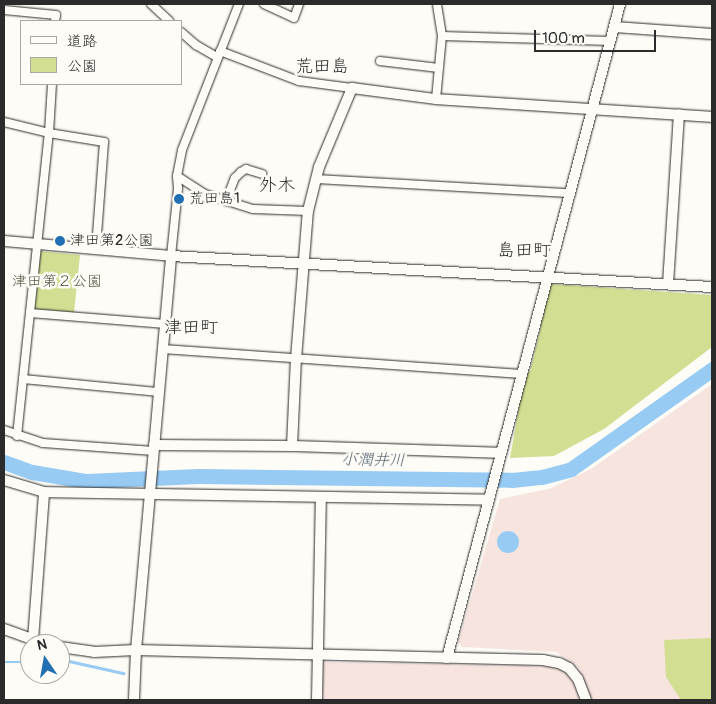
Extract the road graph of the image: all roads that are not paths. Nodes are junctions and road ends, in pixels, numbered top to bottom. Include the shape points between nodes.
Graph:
1 (150, 4) edge
2 (239, 4) edge
3 (264, 4) edge
4 (299, 4) edge
5 (437, 4) edge
6 (620, 4) edge
7 (4, 10) edge
8 (55, 20) edge
9 (169, 20) edge
10 (614, 27) junction
11 (182, 33) edge
12 (712, 34) edge
13 (442, 36) junction
14 (610, 41) junction
15 (219, 54) junction
16 (380, 61) dead end
17 (439, 68) junction
18 (52, 85) edge
19 (352, 88) junction
20 (436, 99) junction
21 (591, 110) junction
22 (679, 114) junction
23 (712, 117) edge
24 (4, 122) edge
25 (49, 133) junction
26 (262, 174) dead end
27 (177, 176) junction
28 (316, 179) junction
29 (569, 193) junction
30 (226, 201) junction
31 (308, 211) junction
32 (4, 242) edge
33 (38, 245) junction
34 (96, 249) junction
35 (171, 256) junction
36 (305, 264) junction
37 (547, 279) junction
38 (668, 284) junction
39 (712, 287) edge
40 (31, 313) junction
41 (165, 324) junction
42 (163, 350) junction
43 (296, 359) junction
44 (521, 374) junction
45 (23, 379) junction
46 (159, 392) junction
47 (4, 430) edge
48 (17, 436) junction
49 (292, 446) junction
50 (154, 448) junction
51 (500, 456) junction
52 (4, 480) edge
53 (44, 492) junction
54 (150, 494) junction
55 (321, 497) junction
56 (489, 497) junction
57 (4, 629) edge
58 (33, 634) edge
59 (20, 635) edge
60 (70, 648) edge
61 (136, 650) junction
62 (318, 655) junction
63 (447, 658) junction
64 (134, 700) edge
65 (317, 700) edge
66 (586, 700) edge

1 - 9 street
2 - 15 street
3 - 4 street via 294,18
5 - 13 street
6 - 10 street
7 - 8 street via 56,15
10 - 12 street
10 - 14 street
11 - 15 street via 196,45
13 - 14 street
13 - 17 street
14 - 21 street
15 - 19 street via 299,81
15 - 27 street via 182,150
16 - 17 street
17 - 20 street
18 - 25 street
19 - 20 street
19 - 28 street
20 - 21 street
21 - 22 street
21 - 29 street
22 - 23 street
22 - 38 street
24 - 25 street
25 - 33 street
25 - 34 street via 104,142
26 - 30 street via 246,169 241,172
27 - 30 street via 205,194
27 - 35 street
28 - 29 street
28 - 31 street
29 - 37 street
30 - 31 street via 253,209
31 - 36 street
32 - 33 street
33 - 34 street
33 - 40 street
34 - 35 street
35 - 36 street
35 - 41 street
36 - 37 street
36 - 43 street
37 - 38 street
37 - 44 street
38 - 39 street
40 - 41 street
40 - 45 street
41 - 42 street
42 - 43 street
42 - 46 street
43 - 44 street
43 - 49 street
44 - 51 street
45 - 46 street
45 - 48 street
46 - 50 street
47 - 48 street
48 - 50 street via 72,446
49 - 50 street
49 - 51 street
50 - 54 street
51 - 56 street
52 - 53 street
53 - 54 street
53 - 58 street
54 - 55 street
54 - 61 street
55 - 56 street
55 - 62 street
56 - 63 street
57 - 59 street
60 - 61 street via 94,652
61 - 62 street
61 - 64 street
62 - 63 street
62 - 65 street
63 - 66 street via 559,662 578,679

